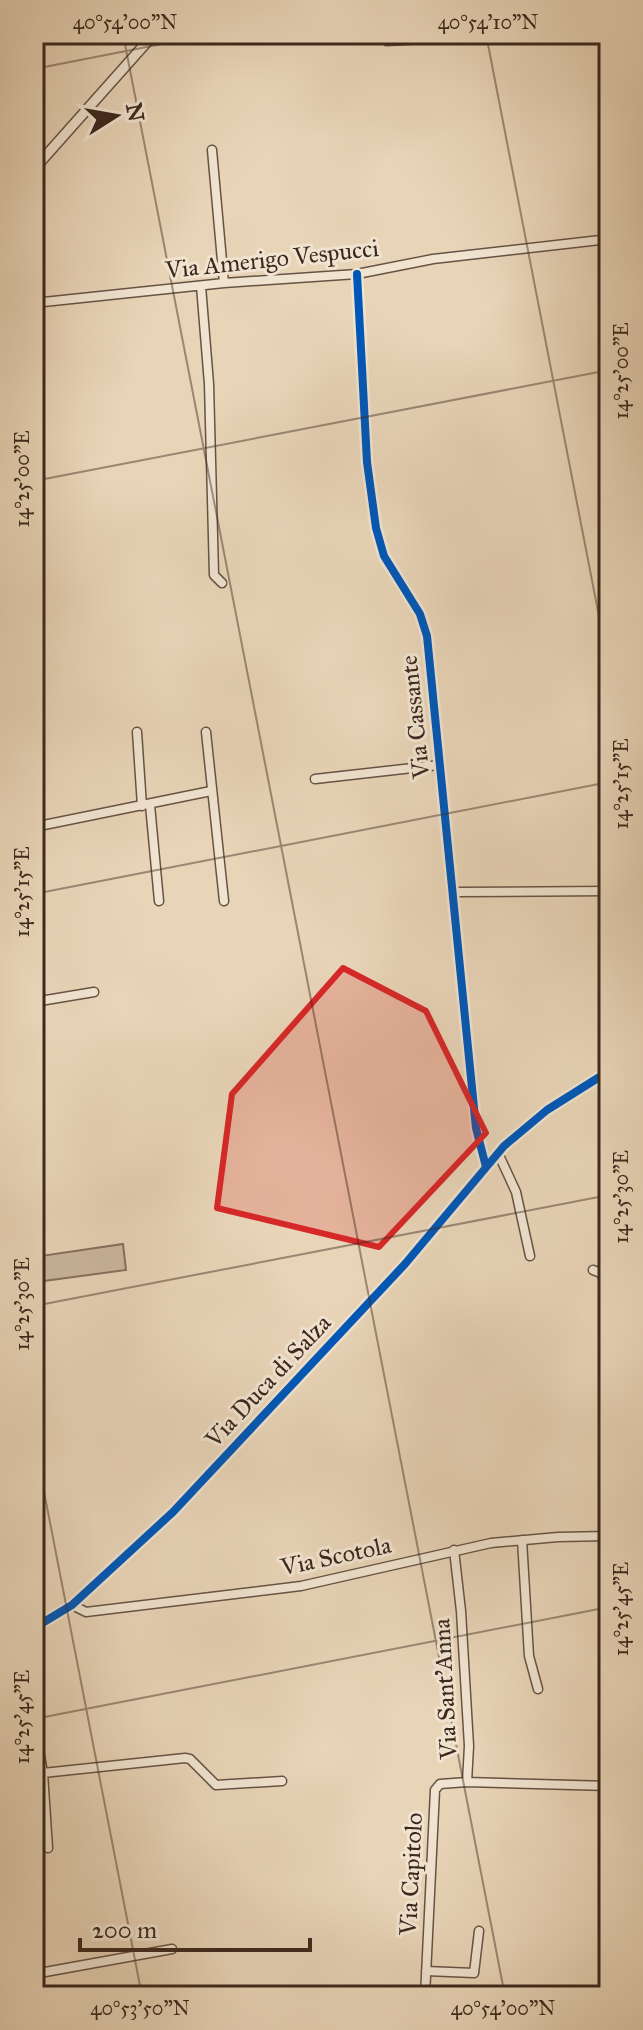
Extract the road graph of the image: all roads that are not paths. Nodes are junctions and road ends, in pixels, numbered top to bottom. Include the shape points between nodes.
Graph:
1 (154, 34) edge
2 (387, 34) edge
3 (441, 34) edge
4 (212, 150) dead end
5 (34, 169) edge
6 (609, 239) edge
7 (357, 274) junction
8 (224, 283) junction
9 (201, 286) junction
10 (34, 303) edge
11 (222, 583) dead end
12 (137, 732) dead end
13 (206, 732) dead end
14 (439, 765) junction
15 (315, 779) dead end
16 (211, 791) junction
17 (146, 806) junction
18 (34, 827) edge
19 (609, 891) edge
20 (453, 892) junction
21 (159, 901) dead end
22 (224, 901) dead end
23 (94, 992) dead end
24 (34, 1002) edge
25 (609, 1071) edge
26 (498, 1153) junction
27 (486, 1167) junction
28 (530, 1256) dead end
29 (593, 1270) dead end
30 (609, 1416) edge
31 (609, 1536) edge
32 (522, 1540) junction
33 (454, 1550) junction
34 (72, 1605) junction
35 (34, 1628) edge
36 (538, 1689) dead end
37 (34, 1721) edge
38 (43, 1773) junction
39 (282, 1781) dead end
40 (467, 1782) junction
41 (609, 1786) edge
42 (48, 1848) dead end
43 (479, 1931) dead end
44 (172, 1949) dead end
45 (426, 1971) junction
46 (34, 1974) edge
47 (425, 1996) edge

1 - 5 street
2 - 3 street via 387,41
4 - 8 street
6 - 7 street, Via Amerigo Vespucci via 433,259
7 - 8 street, Via Amerigo Vespucci
7 - 14 street, Via Cassante via 373,512 384,556 420,614 427,636
8 - 9 street, Via Amerigo Vespucci
9 - 10 street, Via Amerigo Vespucci
9 - 11 street via 214,575
12 - 17 street
13 - 16 street
14 - 15 street
14 - 20 street, Via Cassante
16 - 17 street
16 - 22 street
17 - 18 street
17 - 21 street
19 - 20 street
20 - 27 street, Via Cassante via 476,1128
23 - 24 street
25 - 26 street, Via Duca di Salza via 547,1110
26 - 27 street, Via Duca di Salza
26 - 28 street via 516,1192
27 - 34 street, Via Duca di Salza via 405,1264 187,1498
29 - 30 street via 605,1283
31 - 32 street, Via Scotola
32 - 33 street, Via Scotola
32 - 36 street via 529,1656
33 - 34 street, Via Scotola via 301,1586 86,1612
33 - 40 street, Via Sant'Anna via 469,1746
34 - 35 street, Via Duca di Salza
37 - 38 street
38 - 39 street via 185,1758 216,1785
38 - 42 street
40 - 41 street, Via Sant'Anna
40 - 45 street, Via Capitolo via 440,1784 435,1790
43 - 45 street via 474,1973
44 - 46 street
45 - 47 street, Via Capitolo

